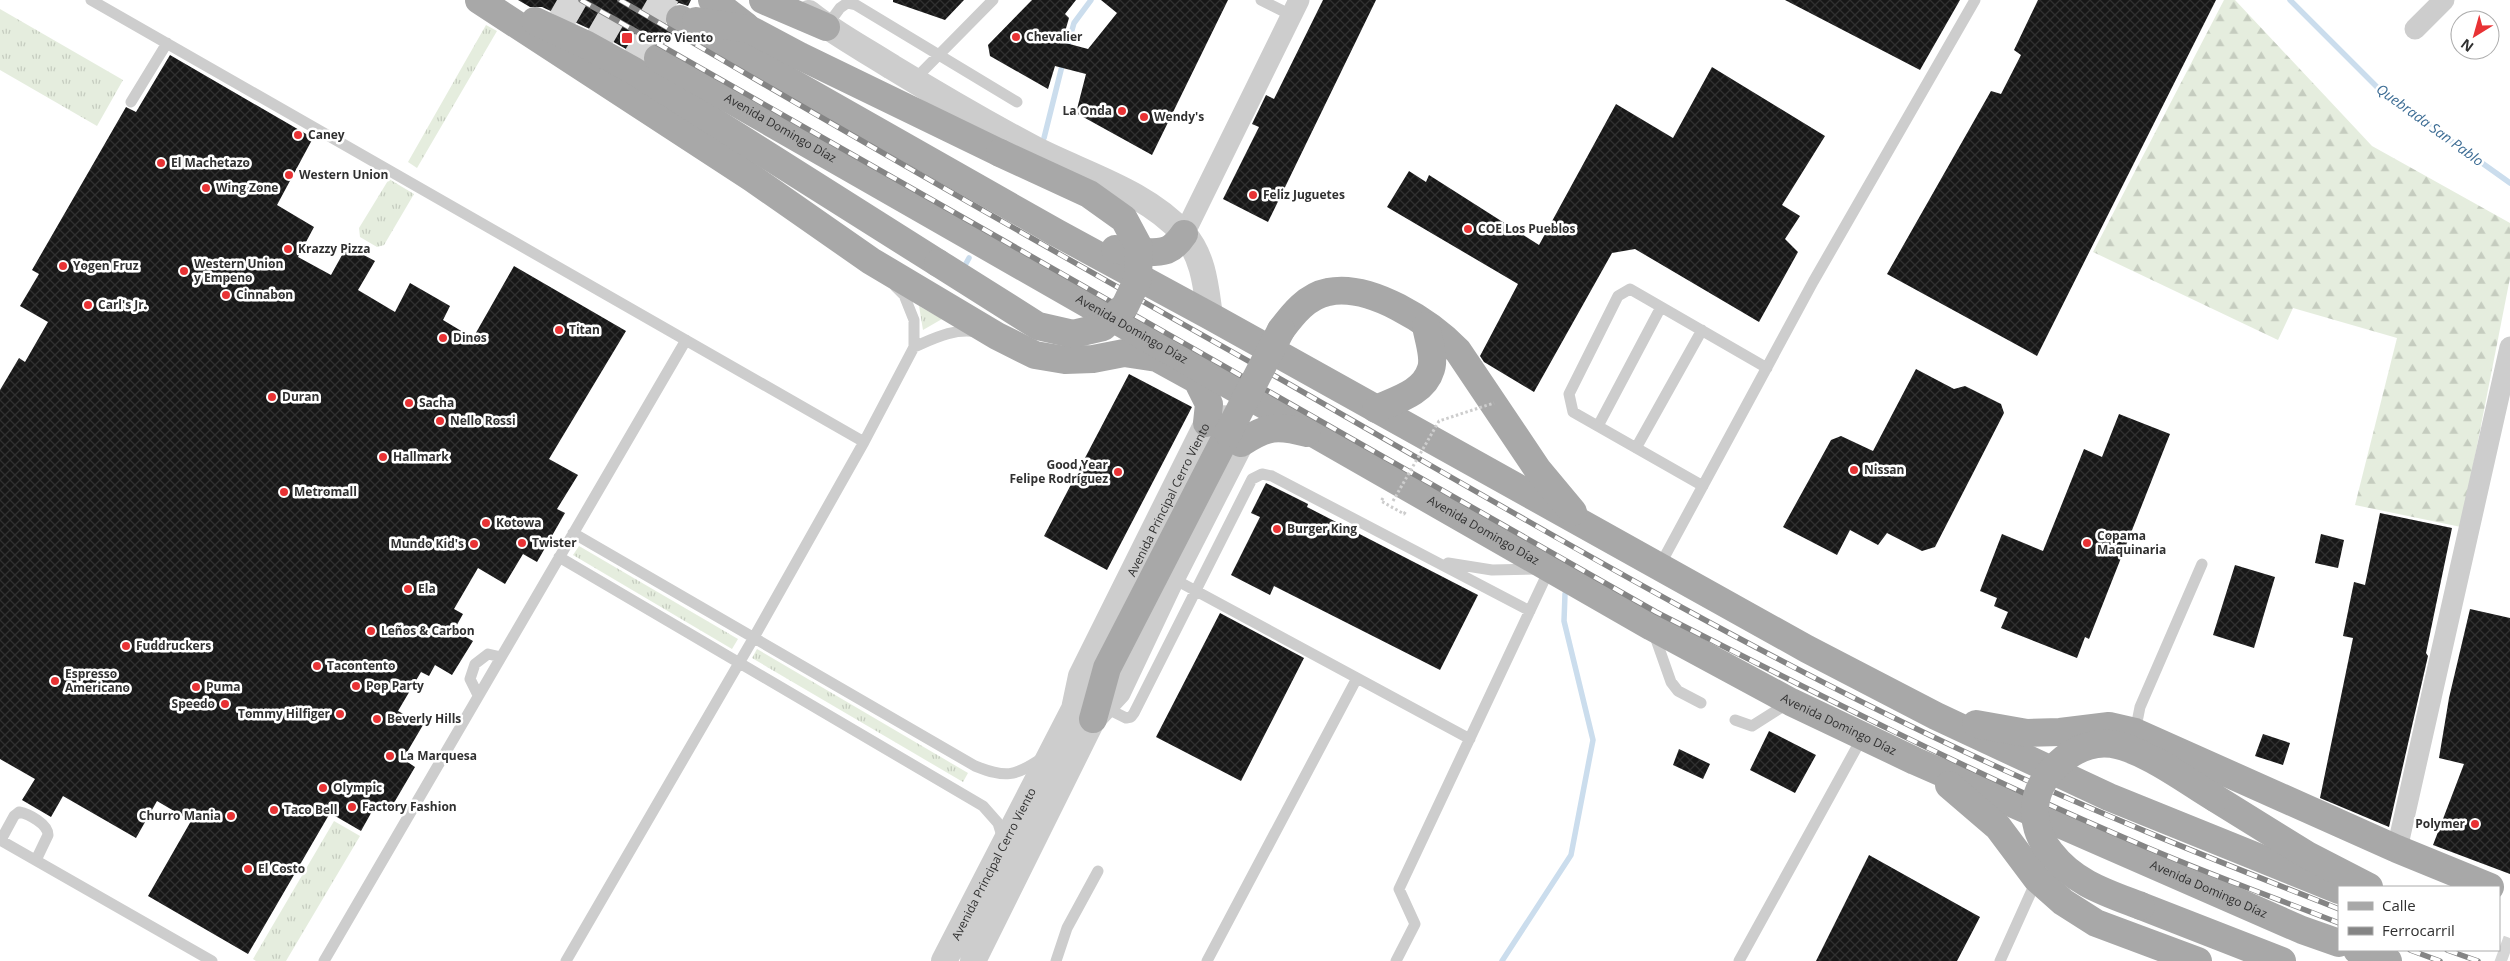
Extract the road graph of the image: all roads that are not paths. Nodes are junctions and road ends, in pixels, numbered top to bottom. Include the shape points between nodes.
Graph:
1 (91, 0) edge
2 (712, 0) edge
3 (763, 0) edge
4 (793, 0) edge
5 (993, 0) edge
6 (1261, 0) edge
7 (1975, 0) edge
8 (2444, 0) edge
9 (483, 3) edge
10 (1295, 8) edge
11 (750, 22) edge
12 (826, 27) junction
13 (2414, 30) dead end
14 (167, 43) junction
15 (940, 54) junction
16 (658, 58) tunnel mouth
17 (914, 80) junction
18 (131, 102) dead end
19 (1017, 102) dead end
20 (845, 113) junction
21 (1057, 233) junction
22 (1184, 234) junction
23 (871, 261) junction
24 (1661, 307) junction
25 (1210, 316) junction
26 (1426, 326) junction
27 (1702, 330) junction
28 (997, 336) junction
29 (686, 340) junction
30 (914, 347) junction
31 (2510, 347) edge
32 (1767, 368) junction
33 (1197, 380) junction
34 (1376, 409) junction
35 (1598, 426) junction
36 (1284, 427) junction
37 (1226, 433) junction
38 (1320, 436) junction
39 (864, 442) junction
40 (1636, 448) junction
41 (1703, 486) junction
42 (1584, 525) junction
43 (573, 533) junction
44 (559, 557) junction
45 (1434, 560) junction
46 (2202, 564) dead end
47 (1659, 567) junction
48 (1550, 568) junction
49 (1172, 578) junction
50 (1196, 591) junction
51 (1530, 611) junction
52 (1652, 627) junction
53 (753, 639) junction
54 (501, 656) junction
55 (739, 663) junction
56 (1357, 678) junction
57 (478, 696) junction
58 (1791, 702) junction
59 (1701, 703) dead end
60 (1090, 712) junction
61 (1936, 716) junction
62 (1735, 720) dead end
63 (2135, 732) junction
64 (1863, 736) junction
65 (1470, 739) junction
66 (1050, 753) junction
67 (1915, 761) junction
68 (0, 840) edge
69 (1005, 844) junction
70 (2397, 849) junction
71 (36, 860) junction
72 (1098, 871) dead end
73 (2037, 879) junction
74 (2367, 886) edge
75 (2488, 886) edge
76 (2338, 890) edge
77 (2338, 943) edge
78 (2360, 951) edge
79 (212, 961) edge
80 (324, 961) edge
81 (566, 961) edge
82 (944, 961) edge
83 (972, 961) edge
84 (1056, 961) edge
85 (1207, 961) edge
86 (1396, 961) edge
87 (1739, 961) edge
88 (2000, 961) edge
89 (2198, 961) edge
90 (2282, 961) edge
91 (2388, 961) edge

1 - 14 lane
2 - 11 main road
3 - 12 main road
4 - 12 street
5 - 15 lane
6 - 10 lane
7 - 32 lane
8 - 13 street
9 - 11 main road, bridge via 545,24 634,71 1038,326 1073,334 1103,327 1125,306 1138,279 1139,247 1124,219 1089,194 1000,153
9 - 23 main road via 752,178
10 - 22 street
11 - 20 main road
11 - 20 main road via 680,19
12 - 15 lane via 840,8 847,3 856,5
12 - 17 street
14 - 18 lane
14 - 29 lane
15 - 17 lane
15 - 19 lane
16 - 38 main road, Avenida Domingo Díaz
17 - 22 street via 1034,148 1143,202
20 - 21 main road
21 - 22 main road via 1128,252 1167,250
21 - 25 main road
22 - 25 street via 1198,253
23 - 28 main road
23 - 30 lane via 904,295 914,320
24 - 27 lane
24 - 35 lane
24 - 35 lane via 1630,289 1618,296 1569,394 1573,412
25 - 34 main road
26 - 34 main road via 1432,368 1422,385 1411,394
26 - 37 main road, bridge via 1404,310 1352,291 1328,292 1310,299 1295,311 1281,330
26 - 42 main road via 1446,338 1458,351 1538,470
27 - 32 lane
27 - 40 lane
28 - 30 lane via 966,330 942,334
28 - 33 main road via 1035,355 1065,360 1124,353 1157,358
29 - 39 lane
29 - 43 lane
30 - 39 lane
31 - 70 street
32 - 41 lane
33 - 36 main road
33 - 37 main road
34 - 42 main road
35 - 40 lane
36 - 37 main road
36 - 38 main road
37 - 49 street, Avenida Principal Cerro Viento
37 - 60 main road via 1107,668
37 - 60 street, Avenida Principal Cerro Viento via 1081,676
38 - 48 main road, Avenida Domingo Díaz
39 - 53 lane
40 - 41 lane
41 - 47 lane
42 - 47 main road
43 - 44 lane
43 - 53 lane
44 - 54 lane
44 - 55 lane
45 - 48 lane via 1492,570
45 - 50 lane via 1272,476 1262,474 1252,480
45 - 51 lane
46 - 63 lane via 2140,707
47 - 61 main road
48 - 51 lane
48 - 52 main road, Avenida Domingo Díaz
49 - 50 lane
49 - 60 street, Avenida Principal Cerro Viento via 1118,692
50 - 56 lane
50 - 60 lane via 1131,717
51 - 65 lane
52 - 58 main road, Avenida Domingo Díaz
52 - 59 lane via 1671,682 1678,691
53 - 55 lane
53 - 66 lane via 1000,776 1023,771
54 - 57 lane
54 - 57 lane via 488,654 475,664 470,679
55 - 69 lane via 983,806 998,823
55 - 81 lane
56 - 65 lane
56 - 85 lane
57 - 80 lane
58 - 62 lane via 1752,726
58 - 64 main road, Avenida Domingo Díaz
60 - 66 street, Avenida Principal Cerro Viento
60 - 83 street, Avenida Principal Cerro Viento
61 - 63 main road via 2026,733 2109,726
61 - 76 main road via 2109,797
63 - 70 main road
64 - 67 main road, Avenida Domingo Díaz
64 - 87 lane
65 - 86 lane via 1399,889 1415,924
66 - 69 street, Avenida Principal Cerro Viento
67 - 73 main road via 1998,827
67 - 77 main road, Avenida Domingo Díaz via 2302,930
68 - 71 lane
68 - 71 lane via 14,816 24,813 48,831
69 - 82 street, Avenida Principal Cerro Viento
70 - 75 main road
71 - 79 lane
72 - 84 lane via 1067,928
73 - 88 lane
73 - 89 main road via 2063,902 2096,923
74 - 90 main road, bridge via 2306,855 2131,749 2094,744 2057,763 2045,779 2036,800 2037,832 2064,867 2090,887
78 - 91 main road

